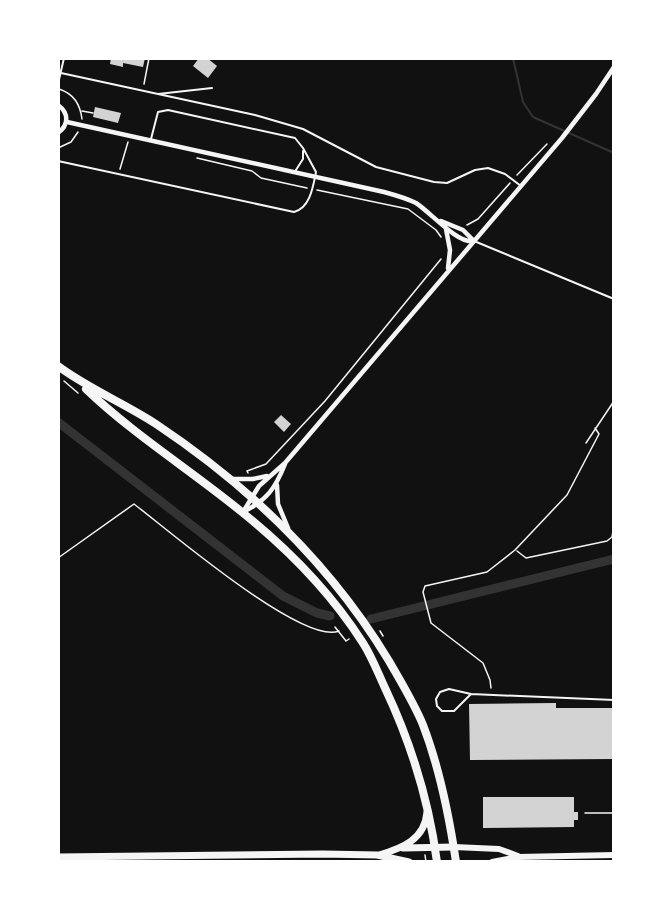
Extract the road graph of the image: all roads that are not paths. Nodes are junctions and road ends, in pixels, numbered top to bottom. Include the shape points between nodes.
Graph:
1 (64, 58) edge
2 (614, 67) edge
3 (61, 73) junction
4 (58, 84) edge
5 (212, 88) dead end
6 (155, 94) junction
7 (58, 105) edge
8 (67, 122) junction
9 (58, 133) edge
10 (151, 140) junction
11 (303, 148) junction
12 (58, 160) edge
13 (294, 173) junction
14 (315, 177) junction
15 (522, 186) junction
16 (440, 221) junction
17 (446, 227) junction
18 (474, 241) junction
19 (448, 270) junction
20 (614, 299) edge
21 (58, 366) edge
22 (76, 380) junction
23 (285, 463) junction
24 (270, 475) junction
25 (226, 478) junction
26 (277, 485) junction
27 (251, 498) junction
28 (259, 504) junction
29 (243, 512) junction
30 (291, 534) junction
31 (471, 694) junction
32 (614, 700) edge
33 (427, 807) junction
34 (435, 847) junction
35 (454, 847) junction
36 (398, 849) junction
37 (377, 855) junction
38 (614, 855) edge
39 (518, 856) junction
40 (58, 857) edge
41 (401, 861) edge
42 (409, 861) edge
43 (437, 861) edge
44 (456, 861) edge
45 (492, 861) edge

1 - 3 lane
2 - 15 street
3 - 4 lane
3 - 6 lane
5 - 6 lane
6 - 15 lane via 303,129 376,167 434,182 447,183 488,168
7 - 8 street via 66,112
8 - 9 street
8 - 10 street
10 - 11 lane via 158,112 168,110 294,138
10 - 13 street
11 - 13 lane via 303,159
11 - 14 lane
12 - 14 lane via 294,212 307,206
13 - 14 street
14 - 16 street via 413,201
15 - 18 street
16 - 17 street
16 - 18 street via 463,230
17 - 18 street via 463,241
17 - 19 street
18 - 19 street
18 - 20 lane
19 - 23 street
21 - 22 main road
22 - 25 main road via 157,425
22 - 29 main road
23 - 24 street
23 - 26 street
24 - 25 street via 248,480
24 - 27 street
25 - 27 main road
26 - 28 street
26 - 30 street via 280,511
27 - 28 main road
27 - 29 street
28 - 29 street
28 - 30 main road
29 - 33 main road via 318,584 364,645 393,705
30 - 35 main road via 359,615 405,689 435,760
31 - 31 lane via 454,711 442,711 436,706 440,692 448,689
31 - 32 lane
33 - 34 main road
33 - 36 main road via 421,832
34 - 35 main road
34 - 36 main road
34 - 43 main road
35 - 39 street via 499,849
35 - 44 main road
36 - 37 main road
37 - 40 main road
37 - 41 main road
38 - 39 street
39 - 45 street
41 - 42 main road

